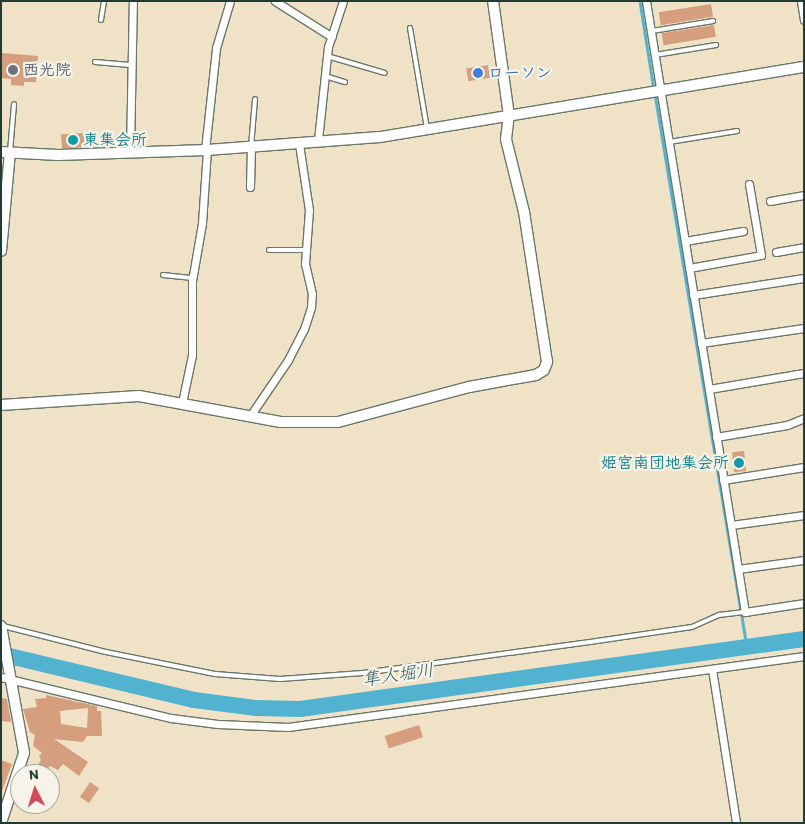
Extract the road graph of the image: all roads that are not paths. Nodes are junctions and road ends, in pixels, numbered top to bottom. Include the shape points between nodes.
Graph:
1 (104, 1) edge
2 (133, 1) edge
3 (230, 1) edge
4 (275, 1) edge
5 (343, 1) edge
6 (493, 1) edge
7 (646, 1) edge
8 (802, 6) edge
9 (102, 20) dead end
10 (804, 20) edge
11 (713, 21) dead end
12 (410, 28) dead end
13 (652, 32) junction
14 (332, 37) junction
15 (716, 45) dead end
16 (655, 55) junction
17 (327, 56) junction
18 (95, 62) dead end
19 (130, 65) junction
20 (804, 67) edge
21 (385, 72) dead end
22 (324, 75) junction
23 (345, 82) dead end
24 (661, 90) junction
25 (255, 99) dead end
26 (14, 104) dead end
27 (509, 116) junction
28 (428, 129) junction
29 (737, 131) dead end
30 (318, 140) junction
31 (669, 142) junction
32 (299, 144) junction
33 (251, 147) junction
34 (206, 150) junction
35 (6, 152) edge
36 (130, 152) junction
37 (749, 184) dead end
38 (250, 187) dead end
39 (804, 196) edge
40 (770, 202) dead end
41 (743, 231) dead end
42 (685, 241) junction
43 (804, 247) edge
44 (1, 250) edge
45 (269, 250) dead end
46 (306, 250) junction
47 (776, 252) dead end
48 (689, 268) junction
49 (163, 275) dead end
50 (193, 278) junction
51 (804, 278) edge
52 (693, 296) junction
53 (804, 328) edge
54 (701, 343) junction
55 (804, 373) edge
56 (708, 389) junction
57 (182, 403) junction
58 (1, 405) edge
59 (250, 416) junction
60 (804, 418) edge
61 (716, 437) junction
62 (804, 467) edge
63 (723, 480) junction
64 (804, 515) edge
65 (731, 525) junction
66 (804, 560) edge
67 (738, 569) junction
68 (804, 603) edge
69 (745, 612) junction
70 (1, 625) edge
71 (804, 656) edge
72 (712, 669) junction
73 (1, 677) edge
74 (13, 679) junction
75 (1, 823) edge
76 (736, 823) edge

1 - 9 lane
2 - 19 street
3 - 34 street via 216,48
4 - 14 street
5 - 14 street
6 - 27 street
7 - 13 street
8 - 10 street
11 - 13 lane
12 - 28 lane
13 - 16 street
14 - 17 street
15 - 16 lane
16 - 24 street
17 - 21 lane
17 - 22 street
18 - 19 lane
19 - 36 street
20 - 24 street
22 - 23 lane
22 - 30 street
24 - 27 street
24 - 31 street
25 - 33 lane
26 - 35 lane
27 - 28 street
27 - 59 street via 506,139 524,212 547,362 544,370 536,375 469,388 338,422 282,422
28 - 30 street via 380,137
29 - 31 lane
30 - 32 street
31 - 42 street
32 - 33 street
32 - 46 street via 309,210
33 - 34 street
33 - 38 street
34 - 36 street
34 - 50 street via 202,223
35 - 36 street via 58,155
35 - 44 street
37 - 48 street via 761,254
39 - 40 street
41 - 42 street
42 - 48 street
43 - 47 street
45 - 46 lane
46 - 59 street via 304,264 312,294 304,329
48 - 52 street
49 - 50 lane
50 - 57 street via 192,355
51 - 52 street
52 - 54 street
53 - 54 street
54 - 56 street
55 - 56 street
56 - 61 street
57 - 58 street via 115,396
57 - 59 street
60 - 61 street via 787,425
61 - 63 street
62 - 63 street
63 - 65 street
64 - 65 street
65 - 67 street
66 - 67 street
67 - 69 street
68 - 69 street
69 - 70 lane via 719,615 692,626 590,642 363,673 280,679 206,672
70 - 74 street
71 - 72 street
72 - 74 street via 351,720 265,727 172,718
72 - 76 street
73 - 74 street
74 - 75 street via 24,753

